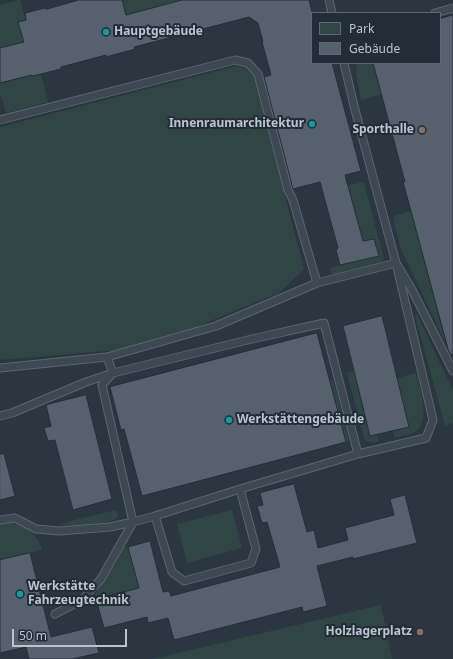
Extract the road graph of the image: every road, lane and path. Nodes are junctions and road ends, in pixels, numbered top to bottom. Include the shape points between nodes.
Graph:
1 (328, 0) edge
2 (453, 8) edge
3 (332, 12) edge
4 (439, 12) edge
5 (344, 64) edge
6 (0, 120) edge
7 (396, 263) junction
8 (317, 283) junction
9 (107, 357) junction
10 (0, 368) edge
11 (453, 371) edge
12 (113, 373) junction
13 (0, 416) edge
14 (358, 454) junction
15 (240, 489) junction
16 (155, 516) junction
17 (0, 520) edge
18 (133, 522) junction
19 (56, 614) dead end

1 - 3 lane
2 - 4 lane
5 - 7 lane
6 - 8 lane via 235,60 248,63 258,74 288,190
7 - 8 lane
7 - 11 lane
7 - 14 lane via 433,420 426,438
8 - 9 lane via 216,326
9 - 10 lane
9 - 12 lane
12 - 13 lane
12 - 14 lane via 324,323
12 - 18 lane via 102,385
14 - 15 lane
15 - 16 lane
15 - 16 lane via 256,549 251,563 184,581 172,572
16 - 18 lane
17 - 18 lane via 15,518 36,529 58,532
18 - 19 lane via 101,579 82,600

